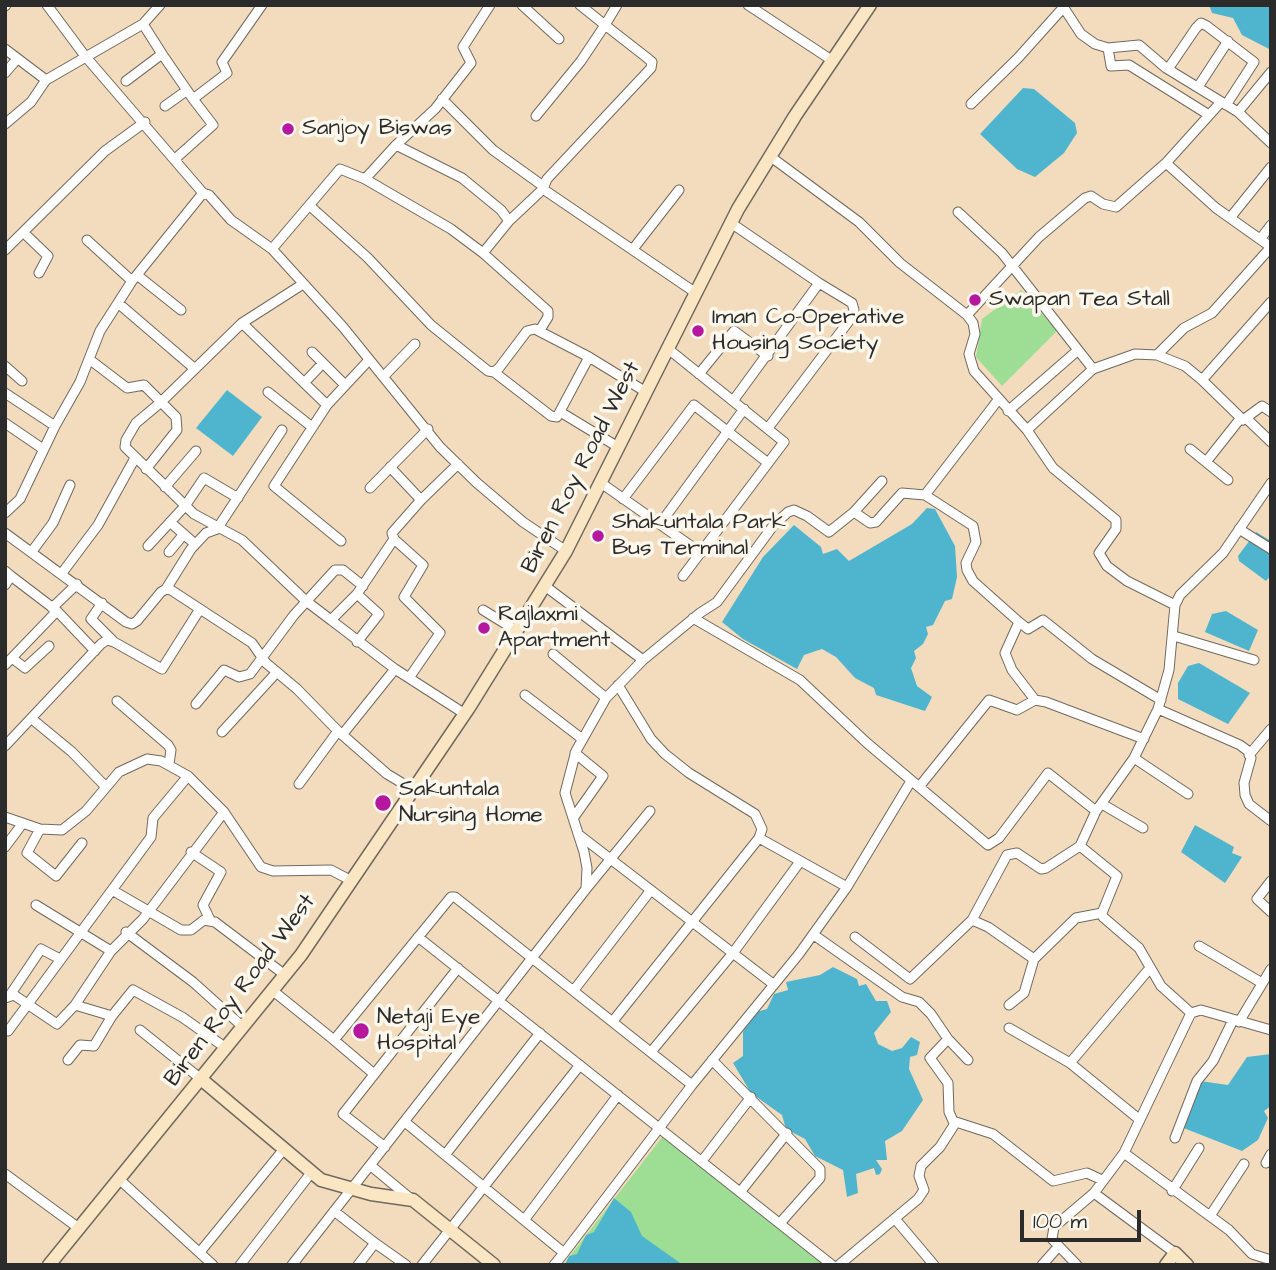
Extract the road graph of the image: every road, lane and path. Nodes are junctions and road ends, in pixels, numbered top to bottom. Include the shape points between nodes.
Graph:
1 (47, 5) edge
2 (160, 5) edge
3 (262, 5) edge
4 (490, 5) edge
5 (522, 5) edge
6 (580, 5) edge
7 (617, 5) edge
8 (748, 5) edge
9 (870, 5) edge
10 (1062, 7) edge
11 (143, 24) junction
12 (605, 25) junction
13 (559, 39) dead end
14 (1228, 41) junction
15 (1108, 48) junction
16 (5, 49) edge
17 (162, 54) junction
18 (85, 56) junction
19 (17, 59) junction
20 (832, 61) junction
21 (1168, 69) junction
22 (1271, 72) edge
23 (5, 73) edge
24 (46, 80) junction
25 (126, 81) dead end
26 (1198, 87) junction
27 (189, 95) junction
28 (442, 99) junction
29 (1224, 103) junction
30 (971, 104) dead end
31 (165, 106) dead end
32 (1238, 112) junction
33 (1209, 115) junction
34 (536, 116) dead end
35 (145, 122) junction
36 (5, 124) edge
37 (1271, 144) edge
38 (396, 145) junction
39 (771, 157) junction
40 (175, 159) junction
41 (1166, 163) junction
42 (1271, 167) edge
43 (365, 179) junction
44 (543, 188) junction
45 (679, 190) dead end
46 (203, 193) junction
47 (310, 206) junction
48 (958, 212) dead end
49 (1230, 218) junction
50 (509, 221) junction
51 (731, 223) junction
52 (1271, 225) edge
53 (23, 232) junction
54 (1261, 238) junction
55 (86, 240) dead end
56 (1271, 247) edge
57 (272, 248) junction
58 (633, 249) junction
59 (5, 250) edge
60 (483, 253) junction
61 (1012, 269) junction
62 (38, 273) dead end
63 (134, 278) junction
64 (819, 282) junction
65 (303, 285) junction
66 (696, 293) junction
67 (1271, 302) edge
68 (118, 303) junction
69 (181, 310) dead end
70 (967, 315) junction
71 (242, 323) junction
72 (540, 330) junction
73 (415, 344) dead end
74 (667, 348) junction
75 (1077, 351) junction
76 (313, 352) dead end
77 (1157, 355) junction
78 (768, 356) junction
79 (589, 357) junction
80 (89, 359) junction
81 (369, 360) junction
82 (323, 363) junction
83 (5, 366) edge
84 (195, 369) junction
85 (1093, 369) junction
86 (494, 372) junction
87 (699, 374) junction
88 (384, 376) junction
89 (1202, 380) junction
90 (22, 381) dead end
91 (304, 383) junction
92 (345, 385) junction
93 (646, 392) junction
94 (5, 393) edge
95 (268, 393) dead end
96 (998, 400) junction
97 (733, 401) junction
98 (160, 403) junction
99 (327, 405) junction
100 (744, 409) junction
101 (1008, 411) junction
102 (1271, 412) edge
103 (562, 413) junction
104 (1243, 419) junction
105 (5, 423) edge
106 (55, 426) junction
107 (312, 427) junction
108 (768, 428) junction
109 (428, 429) junction
110 (282, 430) dead end
111 (727, 430) junction
112 (1027, 430) junction
113 (1271, 442) edge
114 (618, 447) junction
115 (43, 449) junction
116 (1190, 449) dead end
117 (196, 451) dead end
118 (135, 458) junction
119 (1206, 462) junction
120 (768, 463) junction
121 (458, 464) junction
122 (261, 465) junction
123 (390, 467) junction
124 (146, 469) junction
125 (276, 478) junction
126 (1228, 480) dead end
127 (882, 481) dead end
128 (601, 483) junction
129 (1271, 483) edge
130 (70, 485) dead end
131 (165, 487) junction
132 (370, 488) dead end
133 (925, 495) junction
134 (238, 498) junction
135 (623, 499) junction
136 (421, 500) junction
137 (185, 506) junction
138 (855, 512) junction
139 (5, 513) edge
140 (170, 522) junction
141 (660, 524) junction
142 (217, 529) junction
143 (1239, 529) junction
144 (5, 533) edge
145 (184, 534) junction
146 (394, 539) junction
147 (341, 541) dead end
148 (195, 544) junction
149 (148, 545) dead end
150 (33, 550) junction
151 (1271, 550) edge
152 (566, 551) junction
153 (169, 552) dead end
154 (701, 553) junction
155 (62, 573) junction
156 (683, 576) dead end
157 (7, 577) edge
158 (77, 584) junction
159 (363, 586) junction
160 (545, 586) junction
161 (166, 589) junction
162 (356, 594) junction
163 (306, 601) junction
164 (102, 603) junction
165 (1175, 605) junction
166 (200, 609) junction
167 (55, 610) junction
168 (483, 610) dead end
169 (693, 618) junction
170 (331, 620) junction
171 (1019, 622) junction
172 (517, 631) junction
173 (1174, 636) junction
174 (114, 642) junction
175 (357, 642) junction
176 (50, 646) dead end
177 (95, 651) junction
178 (553, 654) dead end
179 (263, 659) junction
180 (643, 660) junction
181 (1254, 660) dead end
182 (9, 662) edge
183 (395, 669) junction
184 (277, 673) junction
185 (409, 678) junction
186 (618, 685) junction
187 (525, 695) dead end
188 (606, 698) junction
189 (1035, 700) junction
190 (117, 701) dead end
191 (196, 704) dead end
192 (1159, 705) junction
193 (465, 714) junction
194 (32, 719) junction
195 (1271, 729) edge
196 (222, 732) dead end
197 (340, 733) junction
198 (582, 738) junction
199 (1144, 739) junction
200 (5, 746) edge
201 (575, 753) junction
202 (1249, 755) junction
203 (1134, 758) junction
204 (169, 764) junction
205 (188, 776) junction
206 (299, 784) dead end
207 (915, 784) junction
208 (104, 786) junction
209 (412, 789) junction
210 (1188, 794) dead end
211 (1099, 808) junction
212 (650, 811) dead end
213 (224, 812) junction
214 (5, 817) edge
215 (574, 817) junction
216 (1271, 821) edge
217 (23, 823) junction
218 (1143, 828) dead end
219 (40, 829) junction
220 (577, 833) junction
221 (759, 838) junction
222 (82, 843) dead end
223 (1080, 846) junction
224 (5, 847) edge
225 (191, 852) junction
226 (611, 859) junction
227 (799, 863) junction
228 (350, 880) junction
229 (1271, 881) edge
230 (847, 887) junction
231 (586, 889) junction
232 (112, 890) junction
233 (651, 890) junction
234 (36, 905) dead end
235 (148, 911) junction
236 (1102, 912) junction
237 (1271, 912) edge
238 (210, 920) junction
239 (972, 920) junction
240 (692, 922) junction
241 (126, 932) junction
242 (82, 933) junction
243 (814, 935) junction
244 (418, 937) junction
245 (855, 937) dead end
246 (1199, 946) dead end
247 (111, 951) junction
248 (733, 953) junction
249 (876, 955) junction
250 (534, 958) junction
251 (60, 959) junction
252 (1034, 959) junction
253 (458, 968) junction
254 (1150, 968) junction
255 (1271, 969) edge
256 (865, 971) junction
257 (285, 975) junction
258 (773, 984) junction
259 (1262, 984) junction
260 (272, 990) junction
261 (574, 990) junction
262 (7, 996) edge
263 (499, 1000) junction
264 (28, 1004) junction
265 (75, 1005) junction
266 (1009, 1005) dead end
267 (1191, 1013) junction
268 (112, 1016) junction
269 (613, 1021) junction
270 (1236, 1021) junction
271 (243, 1027) junction
272 (1009, 1028) dead end
273 (1271, 1030) edge
274 (8, 1031) dead end
275 (140, 1031) dead end
276 (540, 1033) junction
277 (948, 1039) junction
278 (334, 1040) junction
279 (226, 1048) junction
280 (651, 1052) junction
281 (68, 1060) dead end
282 (712, 1060) junction
283 (968, 1060) dead end
284 (1070, 1063) junction
285 (580, 1065) junction
286 (374, 1073) junction
287 (201, 1079) junction
288 (692, 1085) junction
289 (618, 1095) junction
290 (751, 1097) junction
291 (1140, 1120) junction
292 (405, 1122) junction
293 (954, 1123) junction
294 (659, 1128) junction
295 (787, 1133) junction
296 (1175, 1138) dead end
297 (385, 1147) junction
298 (1199, 1148) dead end
299 (284, 1149) junction
300 (1124, 1153) junction
301 (445, 1155) junction
302 (702, 1161) junction
303 (1244, 1164) dead end
304 (370, 1165) junction
305 (311, 1172) junction
306 (5, 1174) edge
307 (120, 1180) junction
308 (1102, 1180) junction
309 (483, 1185) junction
310 (350, 1189) junction
311 (741, 1191) junction
312 (1172, 1191) junction
313 (1094, 1193) junction
314 (413, 1200) junction
315 (334, 1211) junction
316 (1210, 1216) junction
317 (525, 1219) junction
318 (896, 1220) junction
319 (781, 1222) junction
320 (80, 1229) junction
321 (452, 1230) junction
322 (375, 1243) junction
323 (1058, 1247) junction
324 (200, 1252) junction
325 (564, 1252) junction
326 (1175, 1253) junction
327 (1271, 1260) edge
328 (50, 1265) edge
329 (213, 1265) edge
330 (240, 1265) edge
331 (292, 1265) edge
332 (358, 1265) edge
333 (406, 1265) edge
334 (422, 1265) edge
335 (494, 1265) edge
336 (554, 1265) edge
337 (832, 1265) edge
338 (839, 1265) edge
339 (934, 1265) edge
340 (1042, 1265) edge
341 (1077, 1265) edge
342 (1167, 1265) edge
343 (1187, 1265) edge

1 - 18 street
2 - 11 street
3 - 27 street via 222,62 227,73
4 - 28 street via 463,47 471,63
5 - 13 street
6 - 12 street
7 - 12 street
8 - 20 street
9 - 20 main road, Biren Roy Road West
10 - 15 street via 1081,34
10 - 30 street
11 - 17 street
11 - 18 street
12 - 34 street
12 - 44 street via 652,62 652,68
14 - 21 street via 1201,23
14 - 26 street
14 - 29 street via 1254,62
15 - 21 street via 1135,43
15 - 33 street via 1111,66 1129,65
16 - 19 street
17 - 25 street
17 - 27 street
18 - 24 street
18 - 35 street
19 - 23 street
19 - 24 street
20 - 39 main road, Biren Roy Road West
21 - 26 street
22 - 32 street
24 - 36 street via 31,102
26 - 29 street
27 - 31 street
27 - 40 street via 213,125
28 - 38 street
28 - 44 street via 493,150
29 - 32 street
29 - 33 street
32 - 37 street
33 - 41 street
35 - 40 street
35 - 53 street via 106,151
38 - 43 street
38 - 50 street via 471,184
39 - 51 main road, Biren Roy Road West
39 - 70 street via 859,222 900,263
40 - 46 street
41 - 49 street
41 - 61 street via 1116,207 1091,196 1085,198 1039,237
42 - 49 street
43 - 47 street via 340,169
43 - 60 street
44 - 50 street
44 - 58 street
45 - 58 street
46 - 57 street via 231,220
46 - 63 street
47 - 57 street
47 - 86 street via 368,258 430,325 482,368
48 - 61 street via 1002,253
49 - 54 street
50 - 60 street
51 - 64 street
51 - 66 main road, Biren Roy Road West
52 - 54 street
53 - 59 street
53 - 62 street via 48,256
54 - 56 street
55 - 63 street
56 - 77 street via 1212,313 1184,328
57 - 65 street
58 - 66 street
60 - 72 street via 548,310
61 - 70 street
61 - 75 street
63 - 68 street
63 - 69 street
64 - 78 street
64 - 108 street via 852,303 852,317
65 - 71 street
65 - 81 street
66 - 74 main road, Biren Roy Road West
67 - 89 street
68 - 80 street
68 - 84 street
70 - 96 street via 975,334 969,363
71 - 84 street
71 - 91 street
72 - 79 street
72 - 86 street via 527,331
73 - 88 street
74 - 87 street
74 - 93 main road, Biren Roy Road West
75 - 85 street
75 - 101 street
76 - 82 street
77 - 85 street via 1135,354
77 - 89 street via 1185,366
78 - 87 street via 734,331
78 - 97 street
79 - 93 street
79 - 103 street
80 - 98 street via 127,388 144,384
80 - 106 street
81 - 88 street
81 - 92 street
82 - 91 street
82 - 92 street
83 - 90 street
84 - 98 street
85 - 112 street
86 - 103 street via 551,416
87 - 97 street
88 - 109 street
89 - 104 street
91 - 99 street
92 - 99 street
93 - 114 main road, Biren Roy Road West
94 - 106 street
95 - 107 street
96 - 101 street
96 - 133 street
97 - 100 street
98 - 118 street via 136,423 126,440 125,447
98 - 124 street via 176,417 177,430
99 - 107 street
100 - 108 street
100 - 111 street
101 - 112 street
102 - 104 street via 1262,406
103 - 114 street
104 - 113 street
104 - 119 street
105 - 115 street
106 - 115 street
107 - 125 street
108 - 120 street via 784,442
109 - 121 street
109 - 123 street
110 - 122 street
111 - 120 street
111 - 135 street via 694,405
111 - 141 street
112 - 165 street via 1053,468 1116,520 1116,529 1099,553 1107,566
114 - 128 main road, Biren Roy Road West
115 - 139 street via 20,499
116 - 119 street
117 - 131 street
118 - 124 street
118 - 155 street via 92,534
119 - 126 street
120 - 154 street
121 - 136 street
121 - 152 street via 523,522
122 - 125 street
122 - 134 street
123 - 132 street
123 - 136 street
124 - 131 street
125 - 147 street via 278,490
127 - 138 street
128 - 135 street
128 - 152 main road, Biren Roy Road West
129 - 143 street
130 - 150 street via 53,523
131 - 137 street
133 - 138 street via 902,493 873,523
133 - 171 street via 973,526 976,542 967,570 973,581
134 - 137 street via 204,478
134 - 142 street
135 - 141 street
136 - 146 street via 395,528
137 - 140 street
137 - 142 street
138 - 169 street via 829,532 807,516 788,512 717,602
140 - 145 street
140 - 149 street
141 - 154 street
142 - 148 street
142 - 163 street via 242,540
143 - 151 street
143 - 165 street
144 - 150 street
145 - 148 street
145 - 153 street
146 - 159 street
146 - 185 street via 423,565 404,597 440,633
148 - 161 street
150 - 155 street
152 - 160 main road, Biren Roy Road West
154 - 156 street
155 - 158 street
157 - 167 street
158 - 164 street
158 - 167 street
159 - 162 street
159 - 163 street via 339,568
160 - 172 main road, Biren Roy Road West
160 - 180 street
161 - 164 street via 132,624
161 - 166 street
162 - 170 street
162 - 175 street via 379,614
163 - 170 street
163 - 179 street
164 - 174 street via 91,619
165 - 173 street
166 - 174 street via 162,669
166 - 179 street via 252,643
167 - 177 street
167 - 182 street
168 - 172 street
169 - 180 street
169 - 207 street via 800,680
170 - 175 street
171 - 189 street via 1004,653
171 - 192 street via 1028,629 1043,620
172 - 193 main road, Biren Roy Road West
173 - 181 street
173 - 192 street
174 - 177 street via 107,640
175 - 183 street
176 - 182 street via 25,668
177 - 194 street
178 - 188 street
179 - 184 street
179 - 191 street via 245,677 224,670
180 - 186 street
183 - 185 street
183 - 197 street
184 - 196 street
184 - 197 street
185 - 193 street
186 - 188 street
186 - 221 street via 664,754 755,814 762,829
187 - 198 street
188 - 198 street
189 - 199 street
189 - 207 street via 1017,710 989,700
190 - 204 street via 168,745
192 - 199 street
192 - 202 street via 1240,745
193 - 209 main road, Biren Roy Road West
194 - 200 street
194 - 208 street
195 - 202 street
197 - 206 street
197 - 209 street via 387,774
198 - 201 street
199 - 203 street
201 - 215 street via 565,793
201 - 215 street via 603,776
202 - 216 street via 1245,795 1249,804
203 - 210 street
203 - 211 street
204 - 205 street
204 - 208 street via 147,759 132,764
205 - 213 street
205 - 232 street via 153,818 152,837
207 - 211 street via 988,845 999,838 1048,773
207 - 230 street
208 - 219 street via 73,824 62,830
209 - 228 main road, Biren Roy Road West
211 - 218 street
211 - 223 street
212 - 226 street
213 - 225 street
213 - 228 street via 261,867 288,872 328,869
214 - 217 street
215 - 220 street
217 - 219 street
217 - 224 street
219 - 222 street via 27,853 56,876
220 - 226 street
220 - 231 street via 587,868
221 - 227 street
221 - 240 street
223 - 236 street via 1117,876
223 - 239 street via 1041,869 1011,852 1001,861
225 - 235 street
225 - 238 street via 221,873 202,905
226 - 231 street
226 - 233 street
227 - 230 street
227 - 248 street
228 - 257 main road, Biren Roy Road West
229 - 237 street via 1257,899
230 - 243 street
231 - 250 street
232 - 235 street
232 - 242 street
233 - 240 street
233 - 261 street
234 - 242 street
235 - 238 street via 186,931
235 - 241 street
236 - 252 street via 1076,918
236 - 254 street via 1106,921 1139,948
238 - 257 street
239 - 249 street via 910,979
239 - 252 street
240 - 248 street
240 - 269 street
241 - 247 street
241 - 271 street
242 - 247 street
242 - 251 street
243 - 256 street
243 - 258 street
244 - 250 street via 455,897
244 - 253 street
244 - 278 street
245 - 249 street
246 - 259 street
247 - 265 street
248 - 258 street
248 - 280 street
249 - 256 street
250 - 261 street
250 - 263 street
251 - 262 street via 41,949
251 - 264 street
252 - 266 street via 1024,993
253 - 263 street
253 - 286 street
254 - 267 street via 1168,995
254 - 284 street
255 - 259 street
256 - 277 street via 902,997 919,1002
257 - 260 main road, Biren Roy Road West
258 - 282 street
259 - 270 street
260 - 271 main road, Biren Roy Road West
260 - 278 street
261 - 269 street
262 - 264 street
263 - 276 street
263 - 292 street
264 - 265 street via 57,1024
264 - 274 street
265 - 268 street
267 - 270 street via 1201,1010
267 - 291 street
268 - 279 street via 133,990
268 - 281 street via 94,1046 80,1045
269 - 280 street
270 - 273 street
270 - 296 street via 1196,1081
271 - 279 main road, Biren Roy Road West
272 - 284 street
275 - 287 street
276 - 285 street
276 - 301 street
277 - 283 street
277 - 293 street via 930,1058 946,1078
278 - 286 street
279 - 287 main road, Biren Roy Road West
280 - 288 street
282 - 288 street
282 - 290 street
284 - 291 street
285 - 289 street
285 - 309 street
286 - 297 street via 343,1114
287 - 299 main road
287 - 307 main road, Biren Roy Road West
288 - 294 street
289 - 294 street
289 - 317 street
290 - 295 street
290 - 302 street
291 - 300 street
292 - 297 street
292 - 301 street
293 - 308 street via 964,1122 993,1134 1053,1181 1087,1173
293 - 318 street via 940,1147 921,1166 924,1190
294 - 302 street
294 - 325 street
295 - 311 street
295 - 319 street via 821,1173
297 - 304 street
298 - 312 street
299 - 305 main road
299 - 324 street
300 - 308 street
300 - 312 street
301 - 309 street
302 - 311 street
303 - 316 street
304 - 310 street
304 - 314 street
305 - 310 main road via 332,1185
305 - 330 street
306 - 320 street
307 - 320 main road, Biren Roy Road West
307 - 324 street
308 - 313 street
309 - 317 street
309 - 321 street
310 - 314 main road
310 - 315 street
311 - 319 street
312 - 316 street
313 - 323 street via 1054,1227 1051,1234
313 - 326 street
314 - 321 main road
315 - 322 street
315 - 331 street
316 - 327 street via 1252,1254
317 - 325 street
318 - 338 street
318 - 339 street
319 - 337 street
320 - 328 main road, Biren Roy Road West
321 - 334 street
321 - 335 main road
322 - 332 street
322 - 333 street
323 - 340 street
323 - 341 street
324 - 329 street
325 - 336 street
326 - 342 main road
326 - 343 main road

